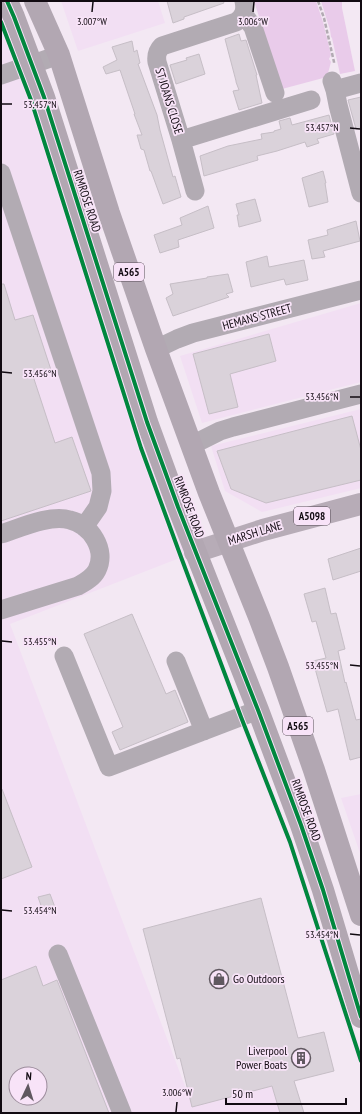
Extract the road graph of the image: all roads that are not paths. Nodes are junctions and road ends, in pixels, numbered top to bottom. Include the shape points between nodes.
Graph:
1 (7, 1) edge
2 (35, 1) edge
3 (244, 8) edge
4 (59, 55) junction
5 (32, 65) junction
6 (1, 75) edge
7 (361, 82) edge
8 (275, 93) dead end
9 (311, 100) dead end
10 (181, 140) junction
11 (1, 173) edge
12 (195, 190) dead end
13 (356, 190) edge
14 (361, 290) edge
15 (156, 349) junction
16 (361, 394) edge
17 (192, 445) junction
18 (361, 504) edge
19 (84, 527) junction
20 (1, 534) edge
21 (228, 541) junction
22 (196, 552) junction
23 (1, 610) edge
24 (64, 656) dead end
25 (176, 661) dead end
26 (258, 710) junction
27 (204, 731) junction
28 (361, 915) edge
29 (58, 954) dead end
30 (361, 1018) edge
31 (122, 1113) edge

1 - 5 highway, RIMROSE ROAD / A565
2 - 4 highway, RIMROSE ROAD / A565
3 - 8 street
3 - 10 street, ST JOANS CLOSE via 241,19 236,22 162,46 158,50 157,62
4 - 5 street
4 - 15 highway, RIMROSE ROAD / A565 via 109,213
5 - 6 street
5 - 22 highway, RIMROSE ROAD / A565 via 147,422
7 - 13 street via 333,80
9 - 10 street
10 - 12 street
11 - 19 street via 101,473 102,491 98,507
14 - 15 street, HEMANS STREET via 193,333
15 - 17 highway, RIMROSE ROAD / A565
16 - 17 street via 233,427
17 - 21 highway, RIMROSE ROAD / A565
18 - 21 main road, MARSH LANE / A5098
19 - 20 street via 70,520 55,518
19 - 23 street via 96,539 100,556 97,570 89,580 78,586
21 - 22 main road, MARSH LANE / A5098
21 - 28 highway, RIMROSE ROAD / A565 via 259,617 314,770
22 - 26 highway, RIMROSE ROAD / A565
24 - 27 street via 109,767
25 - 27 street
26 - 27 street
26 - 30 highway, RIMROSE ROAD / A565 via 301,825
29 - 31 street

